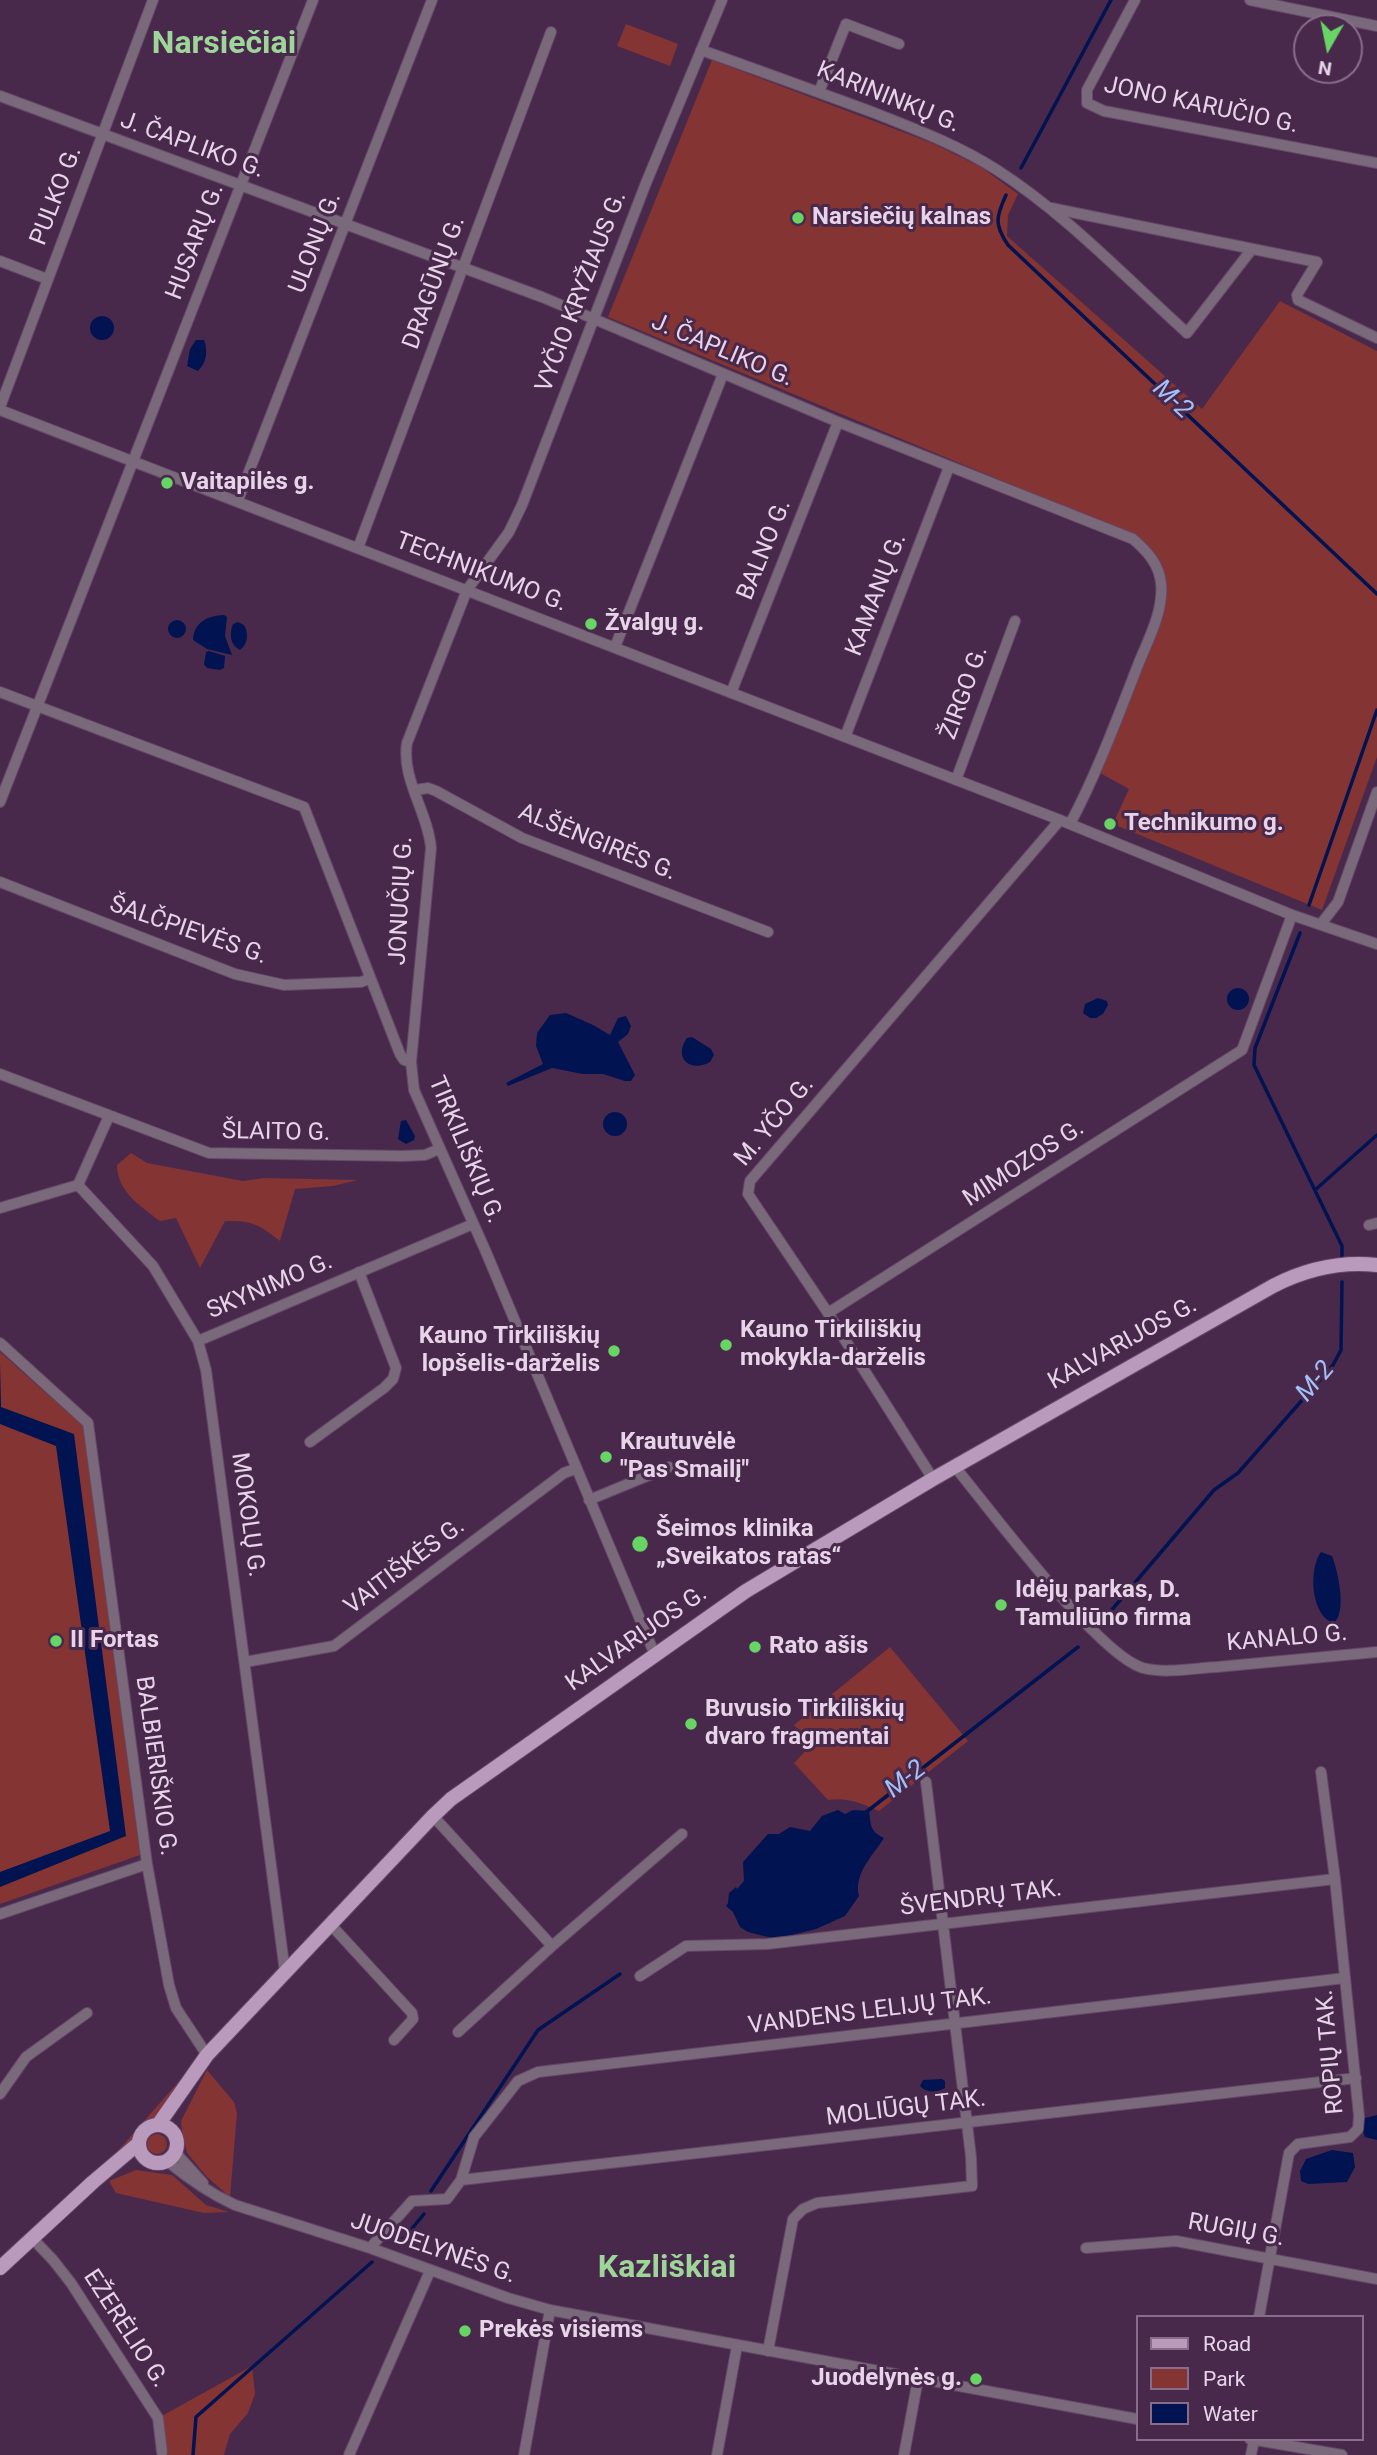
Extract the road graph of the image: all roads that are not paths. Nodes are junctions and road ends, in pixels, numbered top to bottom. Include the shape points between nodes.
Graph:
1 (153, 0) edge
2 (313, 0) edge
3 (432, 0) edge
4 (722, 0) edge
5 (1135, 0) edge
6 (1250, 0) edge
7 (1377, 26) edge
8 (551, 32) dead end
9 (899, 44) dead end
10 (701, 50) junction
11 (819, 92) junction
12 (0, 96) edge
13 (103, 135) junction
14 (1377, 163) edge
15 (240, 186) junction
16 (1048, 208) junction
17 (346, 224) junction
18 (1252, 249) junction
19 (0, 261) edge
20 (463, 267) junction
21 (47, 279) junction
22 (595, 319) junction
23 (1377, 338) edge
24 (723, 374) junction
25 (0, 408) edge
26 (838, 422) junction
27 (135, 460) junction
28 (948, 467) junction
29 (238, 500) junction
30 (358, 548) junction
31 (467, 590) junction
32 (1015, 621) dead end
33 (615, 647) junction
34 (0, 692) edge
35 (731, 693) junction
36 (38, 707) junction
37 (845, 737) junction
38 (956, 780) junction
39 (415, 790) junction
40 (1377, 792) edge
41 (0, 802) edge
42 (1065, 822) junction
43 (0, 882) edge
44 (1292, 915) junction
45 (1321, 924) junction
46 (768, 932) dead end
47 (1377, 944) edge
48 (369, 979) junction
49 (411, 1062) junction
50 (0, 1074) edge
51 (108, 1116) junction
52 (439, 1149) junction
53 (78, 1185) junction
54 (0, 1208) edge
55 (473, 1224) junction
56 (1377, 1265) edge
57 (359, 1272) junction
58 (828, 1313) junction
59 (198, 1341) junction
60 (0, 1343) edge
61 (310, 1442) dead end
62 (955, 1466) junction
63 (669, 1467) dead end
64 (575, 1469) junction
65 (933, 1479) junction
66 (589, 1500) junction
67 (1377, 1652) edge
68 (654, 1655) junction
69 (245, 1662) junction
70 (1321, 1772) dead end
71 (926, 1782) dead end
72 (433, 1816) junction
73 (682, 1834) dead end
74 (147, 1864) junction
75 (1335, 1879) junction
76 (0, 1914) edge
77 (943, 1924) junction
78 (331, 1925) junction
79 (552, 1946) junction
80 (285, 1972) junction
81 (640, 1976) dead end
82 (1345, 1978) junction
83 (87, 2013) dead end
84 (954, 2023) junction
85 (458, 2032) dead end
86 (394, 2040) dead end
87 (207, 2055) junction
88 (191, 2076) junction
89 (1356, 2078) junction
90 (0, 2094) edge
91 (967, 2123) junction
92 (158, 2125) junction
93 (174, 2134) junction
94 (139, 2143) junction
95 (171, 2156) junction
96 (146, 2158) junction
97 (461, 2180) junction
98 (93, 2182) junction
99 (32, 2238) junction
100 (370, 2248) junction
101 (1086, 2248) dead end
102 (1270, 2259) junction
103 (0, 2267) edge
104 (430, 2271) junction
105 (1377, 2279) edge
106 (550, 2310) junction
107 (1259, 2315) edge
108 (737, 2346) junction
109 (768, 2351) junction
110 (918, 2379) junction
111 (1136, 2419) edge
112 (1258, 2441) edge
113 (162, 2452) dead end
114 (349, 2455) edge
115 (524, 2455) edge
116 (717, 2455) edge
117 (904, 2455) edge
118 (1342, 2455) edge

1 - 13 street, PULKO G.
2 - 15 street, HUSARŲ G.
3 - 17 street, ULONŲ G.
4 - 10 street, VYČIO KRYŽIAUS G.
5 - 14 street, JONO KARUČIO G. via 1087,90 1087,103 1104,111
6 - 7 street
8 - 20 street, DRAGŪNŲ G.
9 - 11 street via 846,24
10 - 11 street, KARININKŲ G.
10 - 22 street, VYČIO KRYŽIAUS G.
11 - 16 street, KARININKŲ G. via 967,152
12 - 13 street, J. ČAPLIKO G.
13 - 15 street, J. ČAPLIKO G.
13 - 21 street, PULKO G.
15 - 17 street, J. ČAPLIKO G.
15 - 27 street, HUSARŲ G.
16 - 18 street
16 - 18 street, KARININKŲ G. via 1187,333
17 - 20 street, J. ČAPLIKO G.
17 - 29 street, ULONŲ G.
18 - 23 street via 1317,262 1298,300
19 - 21 street
20 - 22 street, J. ČAPLIKO G.
20 - 30 street, DRAGŪNŲ G.
21 - 25 street, PULKO G.
22 - 24 street, J. ČAPLIKO G.
22 - 31 street, VYČIO KRYŽIAUS G. via 522,505 509,532
24 - 26 street, J. ČAPLIKO G.
24 - 33 street
25 - 27 street, TECHNIKUMO G.
26 - 28 street, J. ČAPLIKO G.
26 - 35 street, BALNO G.
27 - 29 street, TECHNIKUMO G.
27 - 36 street
28 - 37 street, KAMANŲ G.
28 - 42 street, J. ČAPLIKO G. via 1133,539 1158,570 1160,607 1115,724
29 - 30 street, TECHNIKUMO G.
30 - 31 street, TECHNIKUMO G.
31 - 33 street, TECHNIKUMO G.
31 - 39 street, JONUČIŲ G. via 407,743 405,763
32 - 38 street, ŽIRGO G.
33 - 35 street, TECHNIKUMO G.
34 - 36 street, TIRKILIŠKIŲ G.
35 - 37 street, TECHNIKUMO G.
36 - 41 street
36 - 48 street, TIRKILIŠKIŲ G. via 304,807
37 - 38 street, TECHNIKUMO G.
38 - 42 street, TECHNIKUMO G.
39 - 46 street, ALŠĖNGIRĖS G. via 436,791 522,838
39 - 49 street, JONUČIŲ G. via 431,848
40 - 45 street via 1338,902
42 - 44 street, TECHNIKUMO G.
42 - 58 street, M. YČO G. via 750,1181 748,1194
43 - 48 street, ŠALČPIEVĖS G. via 235,974 284,985
44 - 45 street, TECHNIKUMO G.
44 - 58 street, MIMOZOS G. via 1242,1049
45 - 47 street, TECHNIKUMO G.
48 - 49 street, TIRKILIŠKIŲ G. via 400,1054
49 - 52 street, TIRKILIŠKIŲ G. via 414,1090
50 - 51 street, ŠLAITO G.
51 - 52 street, ŠLAITO G. via 209,1153 403,1156
51 - 53 street
52 - 55 street, TIRKILIŠKIŲ G.
53 - 54 street
53 - 59 street, MOKOLŲ G. via 153,1266
55 - 57 street, SKYNIMO G.
55 - 64 street, TIRKILIŠKIŲ G.
56 - 62 main road, KALVARIJOS G. via 1340,1264 1283,1281
57 - 59 street, SKYNIMO G.
57 - 61 street, SKYNIMO G. via 396,1368 393,1379
58 - 65 street, M. YČO G.
59 - 69 street, MOKOLŲ G. via 206,1370
60 - 74 street, BALBIERIŠKIO G. via 88,1423
62 - 65 main road, KALVARIJOS G.
62 - 67 street, KANALO G. via 1062,1597 1115,1652 1133,1664 1180,1670
63 - 66 street
64 - 66 street, TIRKILIŠKIŲ G.
64 - 69 street, VAITIŠKĖS G. via 334,1646
65 - 68 main road, KALVARIJOS G. via 746,1591
66 - 68 street, TIRKILIŠKIŲ G.
68 - 72 main road, KALVARIJOS G.
69 - 80 street, MOKOLŲ G.
70 - 75 street, ROPIŲ TAK.
71 - 77 street
72 - 78 main road, KALVARIJOS G.
72 - 79 street
73 - 79 street
74 - 76 street
74 - 87 street, BALBIERIŠKIO G. via 172,1997
75 - 77 street, ŠVENDRŲ TAK.
75 - 82 street, ROPIŲ TAK.
77 - 81 street, ŠVENDRŲ TAK. via 767,1944 685,1946
77 - 84 street
78 - 80 main road, KALVARIJOS G.
78 - 86 street via 412,2013
79 - 85 street
80 - 87 main road, KALVARIJOS G.
82 - 84 street, VANDENS LELIJŲ TAK.
82 - 89 street, ROPIŲ TAK.
83 - 90 street via 26,2057
84 - 91 street
84 - 97 street, VANDENS LELIJŲ TAK. via 538,2072 518,2081 474,2137
87 - 88 main road, KALVARIJOS G.
88 - 92 main road, KALVARIJOS G.
88 - 93 main road, KALVARIJOS G.
89 - 91 street, MOLIŪGŲ TAK.
89 - 102 street, ROPIŲ TAK. via 1358,2129 1350,2137 1298,2144 1289,2153
91 - 97 street, MOLIŪGŲ TAK.
91 - 109 street via 972,2186 817,2203 793,2219
92 - 93 main road
92 - 94 main road via 143,2133
93 - 95 main road
94 - 96 main road
94 - 98 main road
95 - 96 main road via 156,2163
95 - 100 street, JUODELYNĖS G. via 193,2183 214,2196
96 - 98 main road
97 - 100 street via 447,2199 412,2201
98 - 99 main road
99 - 103 main road
99 - 113 street, EŽERĖLIO G. via 71,2283 152,2408 158,2418
100 - 104 street, JUODELYNĖS G.
101 - 102 street, RUGIŲ G. via 1176,2241
102 - 105 street, RUGIŲ G.
102 - 107 street, ROPIŲ TAK.
104 - 106 street, JUODELYNĖS G.
104 - 114 street
106 - 108 street, JUODELYNĖS G.
106 - 115 street
108 - 109 street, JUODELYNĖS G.
108 - 116 street
109 - 110 street, JUODELYNĖS G.
110 - 111 street, JUODELYNĖS G.
110 - 117 street
112 - 118 street

